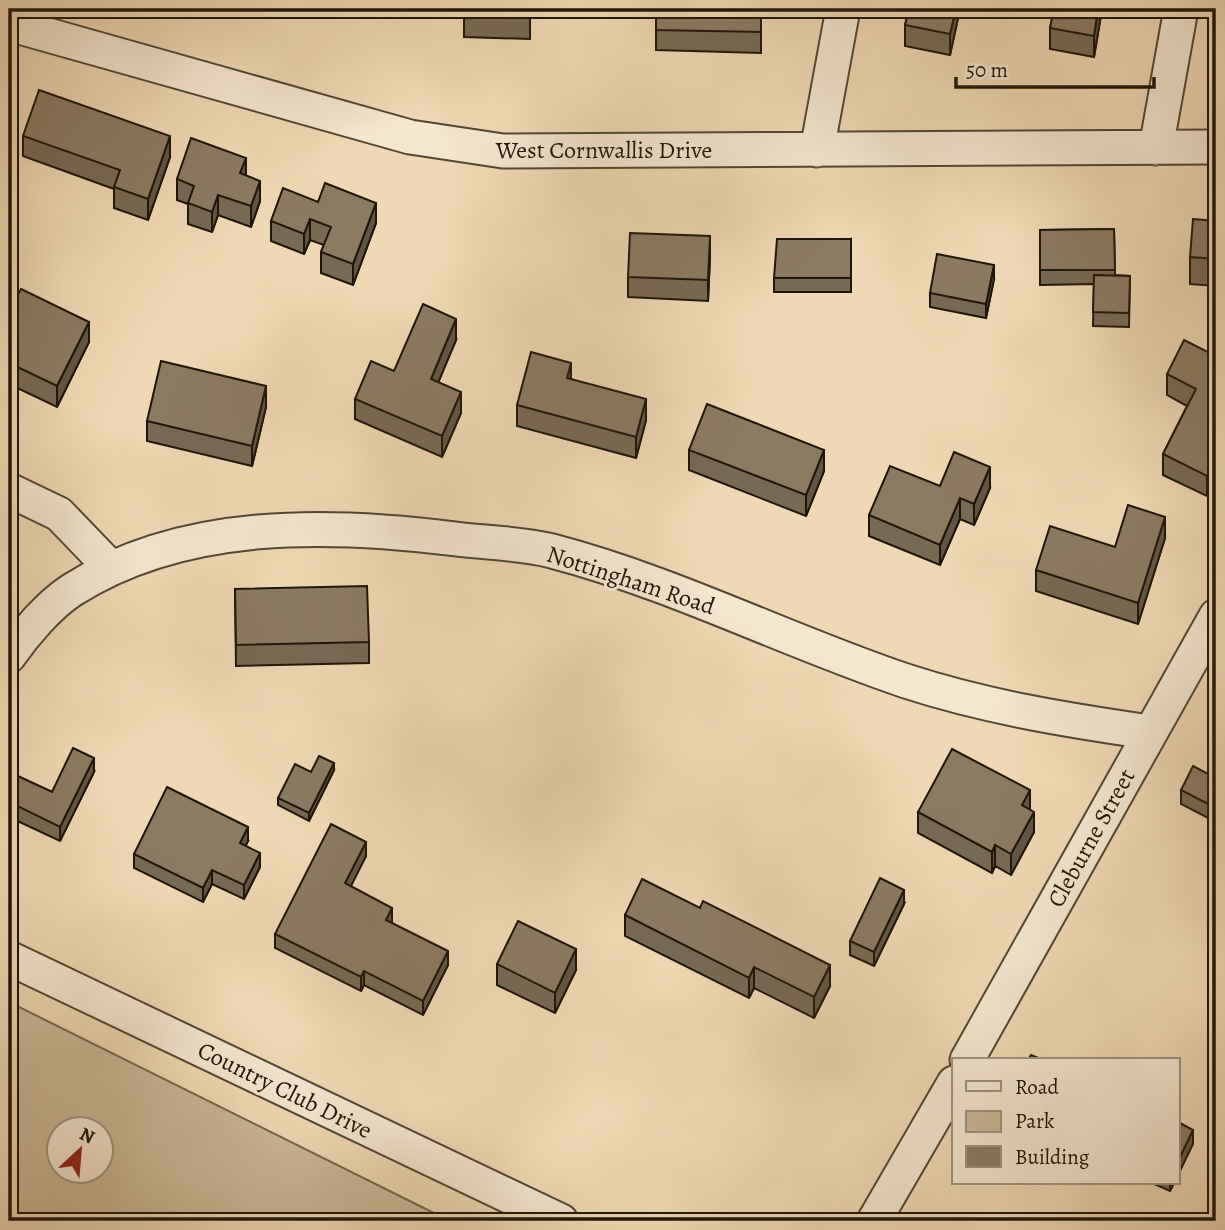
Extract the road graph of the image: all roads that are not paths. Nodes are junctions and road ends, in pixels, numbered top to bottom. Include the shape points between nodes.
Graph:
1 (843, 9) edge
2 (1181, 9) edge
3 (52, 21) edge
4 (9, 24) edge
5 (1156, 148) junction
6 (1216, 148) edge
7 (817, 150) junction
8 (9, 490) edge
9 (111, 568) junction
10 (1216, 616) edge
11 (9, 656) edge
12 (1149, 732) junction
13 (9, 958) edge
14 (968, 1058) edge
15 (952, 1086) edge
16 (561, 1221) edge
17 (874, 1221) edge

1 - 7 street
2 - 5 street
3 - 4 street, West Cornwallis Drive
3 - 7 street, West Cornwallis Drive via 410,137 458,146 550,153
5 - 6 street, West Cornwallis Drive
5 - 7 street, West Cornwallis Drive
8 - 9 street via 59,514
9 - 11 street, Nottingham Road via 69,592
9 - 12 street, Nottingham Road via 233,535 311,529 395,531 549,551 640,578 906,681 1036,716
10 - 12 street, Cleburne Street
12 - 14 street, Cleburne Street
13 - 16 street, Country Club Drive
15 - 17 street

